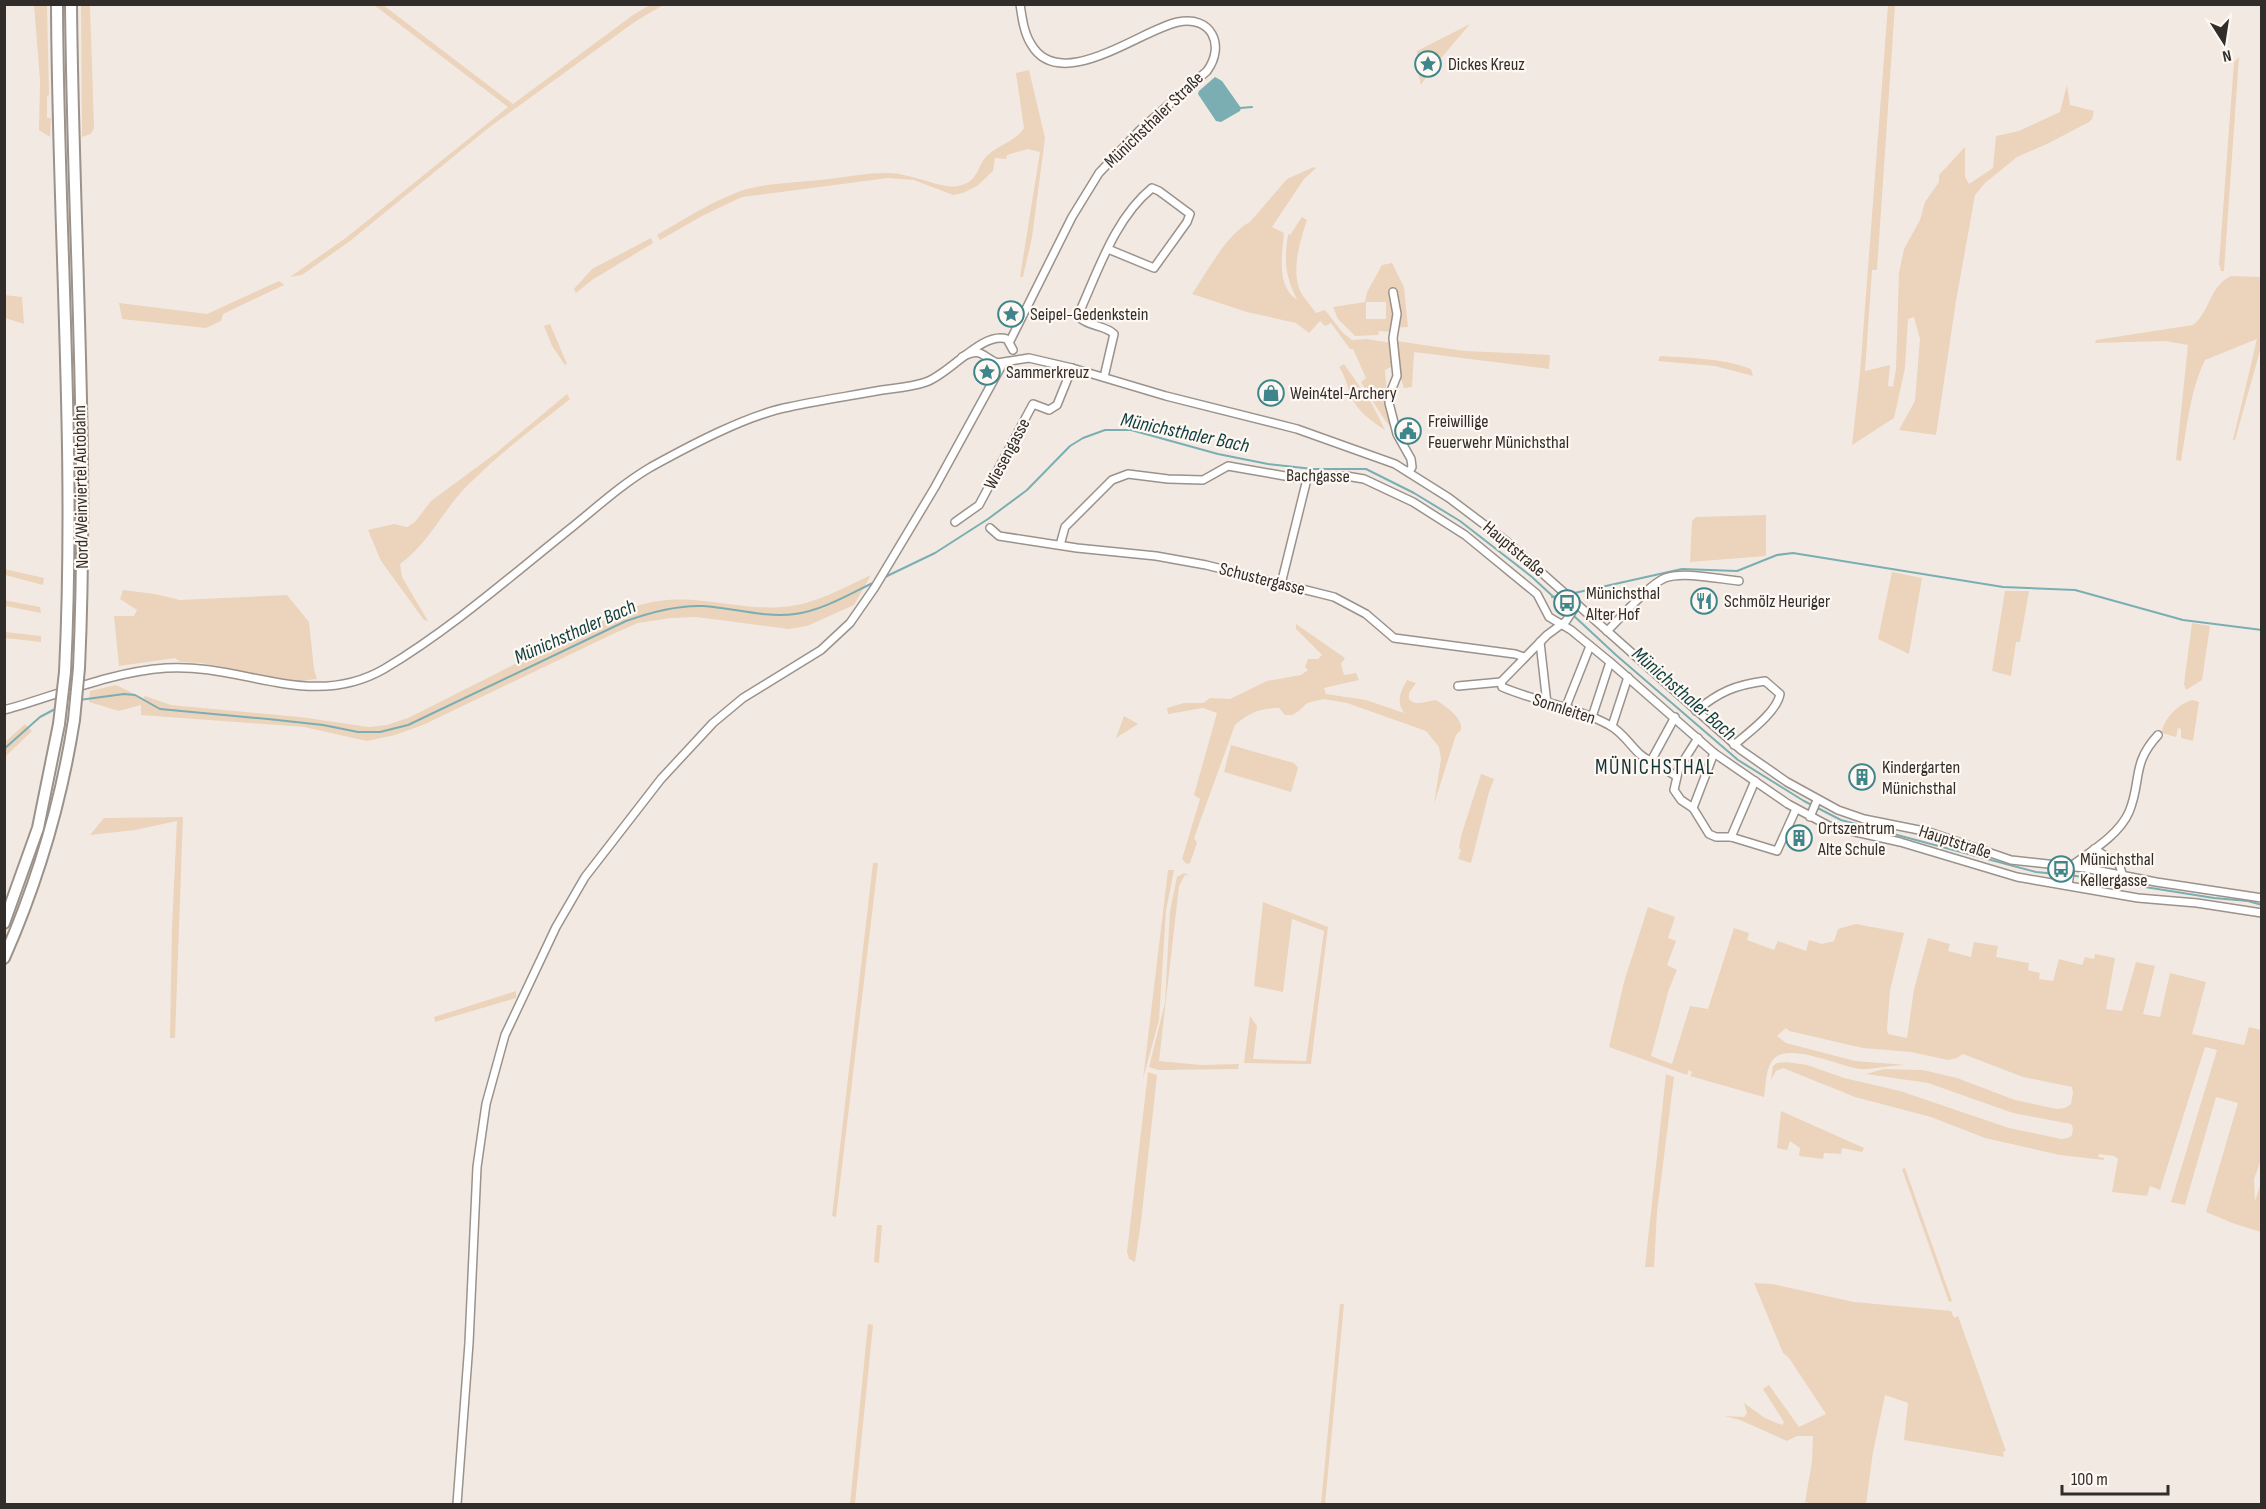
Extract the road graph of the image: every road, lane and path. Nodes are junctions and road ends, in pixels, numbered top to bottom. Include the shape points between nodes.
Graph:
1 (57, 4) edge
2 (71, 4) edge
3 (1020, 4) edge
4 (1108, 249) junction
5 (1393, 292) dead end
6 (1018, 322) junction
7 (995, 338) junction
8 (1010, 341) junction
9 (1013, 350) junction
10 (962, 357) junction
11 (989, 357) junction
12 (1029, 358) junction
13 (1005, 362) junction
14 (1072, 368) junction
15 (1104, 377) junction
16 (990, 382) junction
17 (1409, 472) junction
18 (1307, 479) junction
19 (955, 522) dead end
20 (990, 528) dead end
21 (1060, 545) junction
22 (1739, 581) dead end
23 (1281, 584) junction
24 (1575, 607) junction
25 (1564, 623) junction
26 (1607, 631) junction
27 (1540, 642) junction
28 (1590, 646) junction
29 (1524, 657) junction
30 (1610, 662) junction
31 (1628, 677) junction
32 (1501, 682) junction
33 (1458, 686) dead end
34 (1547, 704) junction
35 (1565, 709) junction
36 (4, 710) edge
37 (1696, 711) junction
38 (1592, 717) junction
39 (1675, 717) junction
40 (1612, 726) junction
41 (2158, 735) dead end
42 (1698, 738) junction
43 (1734, 745) junction
44 (1714, 753) junction
45 (1651, 761) junction
46 (1676, 776) junction
47 (1755, 781) junction
48 (1817, 802) junction
49 (1693, 808) junction
50 (1796, 809) junction
51 (1812, 814) junction
52 (1731, 837) junction
53 (2094, 849) junction
54 (2071, 869) junction
55 (2123, 876) junction
56 (2069, 883) junction
57 (2262, 898) edge
58 (2262, 913) edge
59 (4, 923) edge
60 (4, 958) edge
61 (457, 1504) edge

1 - 59 highway, Nord/Weinviertel Autobahn, bridge via 68,616 59,724 38,828
2 - 60 highway, Nord/Weinviertel Autobahn, bridge via 82,484 79,668 66,767 51,831
3 - 6 street, Münichsthaler Straße via 1032,45 1046,58 1059,62 1095,59 1167,26 1189,21 1210,31 1217,49 1207,70 1128,141 1099,173
4 - 4 street via 1154,268 1190,214 1152,188 1131,211
4 - 15 street via 1079,313 1085,322 1114,334
5 - 17 street via 1397,376 1389,403 1397,435 1411,459
6 - 7 street, Münichsthaler Straße
6 - 8 street, Münichsthaler Straße
7 - 8 street
7 - 10 street, Münichsthaler Straße
7 - 11 street via 987,348
8 - 9 street
9 - 12 street, Hauptstraße
9 - 13 street
10 - 11 street via 974,352
10 - 36 street, Münichsthaler Straße via 926,382 771,411 653,466 471,608 404,656 360,680 303,687 167,668 121,675
11 - 13 street via 994,362
11 - 16 street
12 - 13 street, Hauptstraße
12 - 14 street, Hauptstraße
13 - 16 street
14 - 15 street, Hauptstraße
14 - 19 street, Wiesengasse via 1057,405 1049,410 1033,404 980,505
15 - 17 street, Hauptstraße via 1297,429 1369,453
16 - 61 street via 946,468 850,623 833,642 728,709 661,779 585,877 509,1024 493,1072 477,1167
17 - 24 street, Hauptstraße via 1488,526 1563,591
18 - 21 street, Bachgasse via 1228,466 1203,480 1128,474 1112,480 1065,527
18 - 23 street
18 - 25 street, Bachgasse via 1364,479 1437,515 1537,594 1545,613
20 - 21 street, Schustergasse via 999,536
21 - 23 street, Schustergasse via 1180,560
22 - 26 street via 1666,578
23 - 29 street, Schustergasse via 1334,597 1366,614 1394,638
24 - 25 street
24 - 26 street, Hauptstraße
25 - 27 street
25 - 28 street, Hauptstraße
26 - 37 street, Hauptstraße
27 - 29 street
27 - 34 street
28 - 30 street, Hauptstraße
28 - 35 street
29 - 32 street
30 - 31 street, Hauptstraße
30 - 38 street
31 - 39 street, Hauptstraße
31 - 40 street
32 - 33 street
32 - 34 street, Sonnleiten via 1503,687
34 - 35 street, Sonnleiten
35 - 38 street, Sonnleiten
37 - 43 street, Hauptstraße
37 - 43 street via 1739,685 1765,681 1779,694 1779,701
38 - 40 street, Sonnleiten
39 - 42 street, Hauptstraße
39 - 45 street
40 - 45 street, Sonnleiten via 1629,740 1641,758
41 - 53 street via 2141,758 2128,813 2121,825
42 - 44 street, Hauptstraße
42 - 46 street
43 - 48 street, Hauptstraße
44 - 47 street, Hauptstraße
44 - 49 street
45 - 46 street, Sonnleiten
46 - 49 street via 1674,790
47 - 50 street, Hauptstraße
47 - 52 street
48 - 51 street
48 - 54 street, Hauptstraße via 1851,815 1929,832 2011,860
49 - 52 street via 1709,834
50 - 51 street, Hauptstraße
50 - 52 street via 1777,851
51 - 56 street, Hauptstraße via 1829,826 1848,832 2017,876
53 - 54 street
53 - 55 street via 2119,864
54 - 55 street, Hauptstraße
54 - 56 street
55 - 57 street, Hauptstraße
56 - 58 street, Hauptstraße via 2138,897

